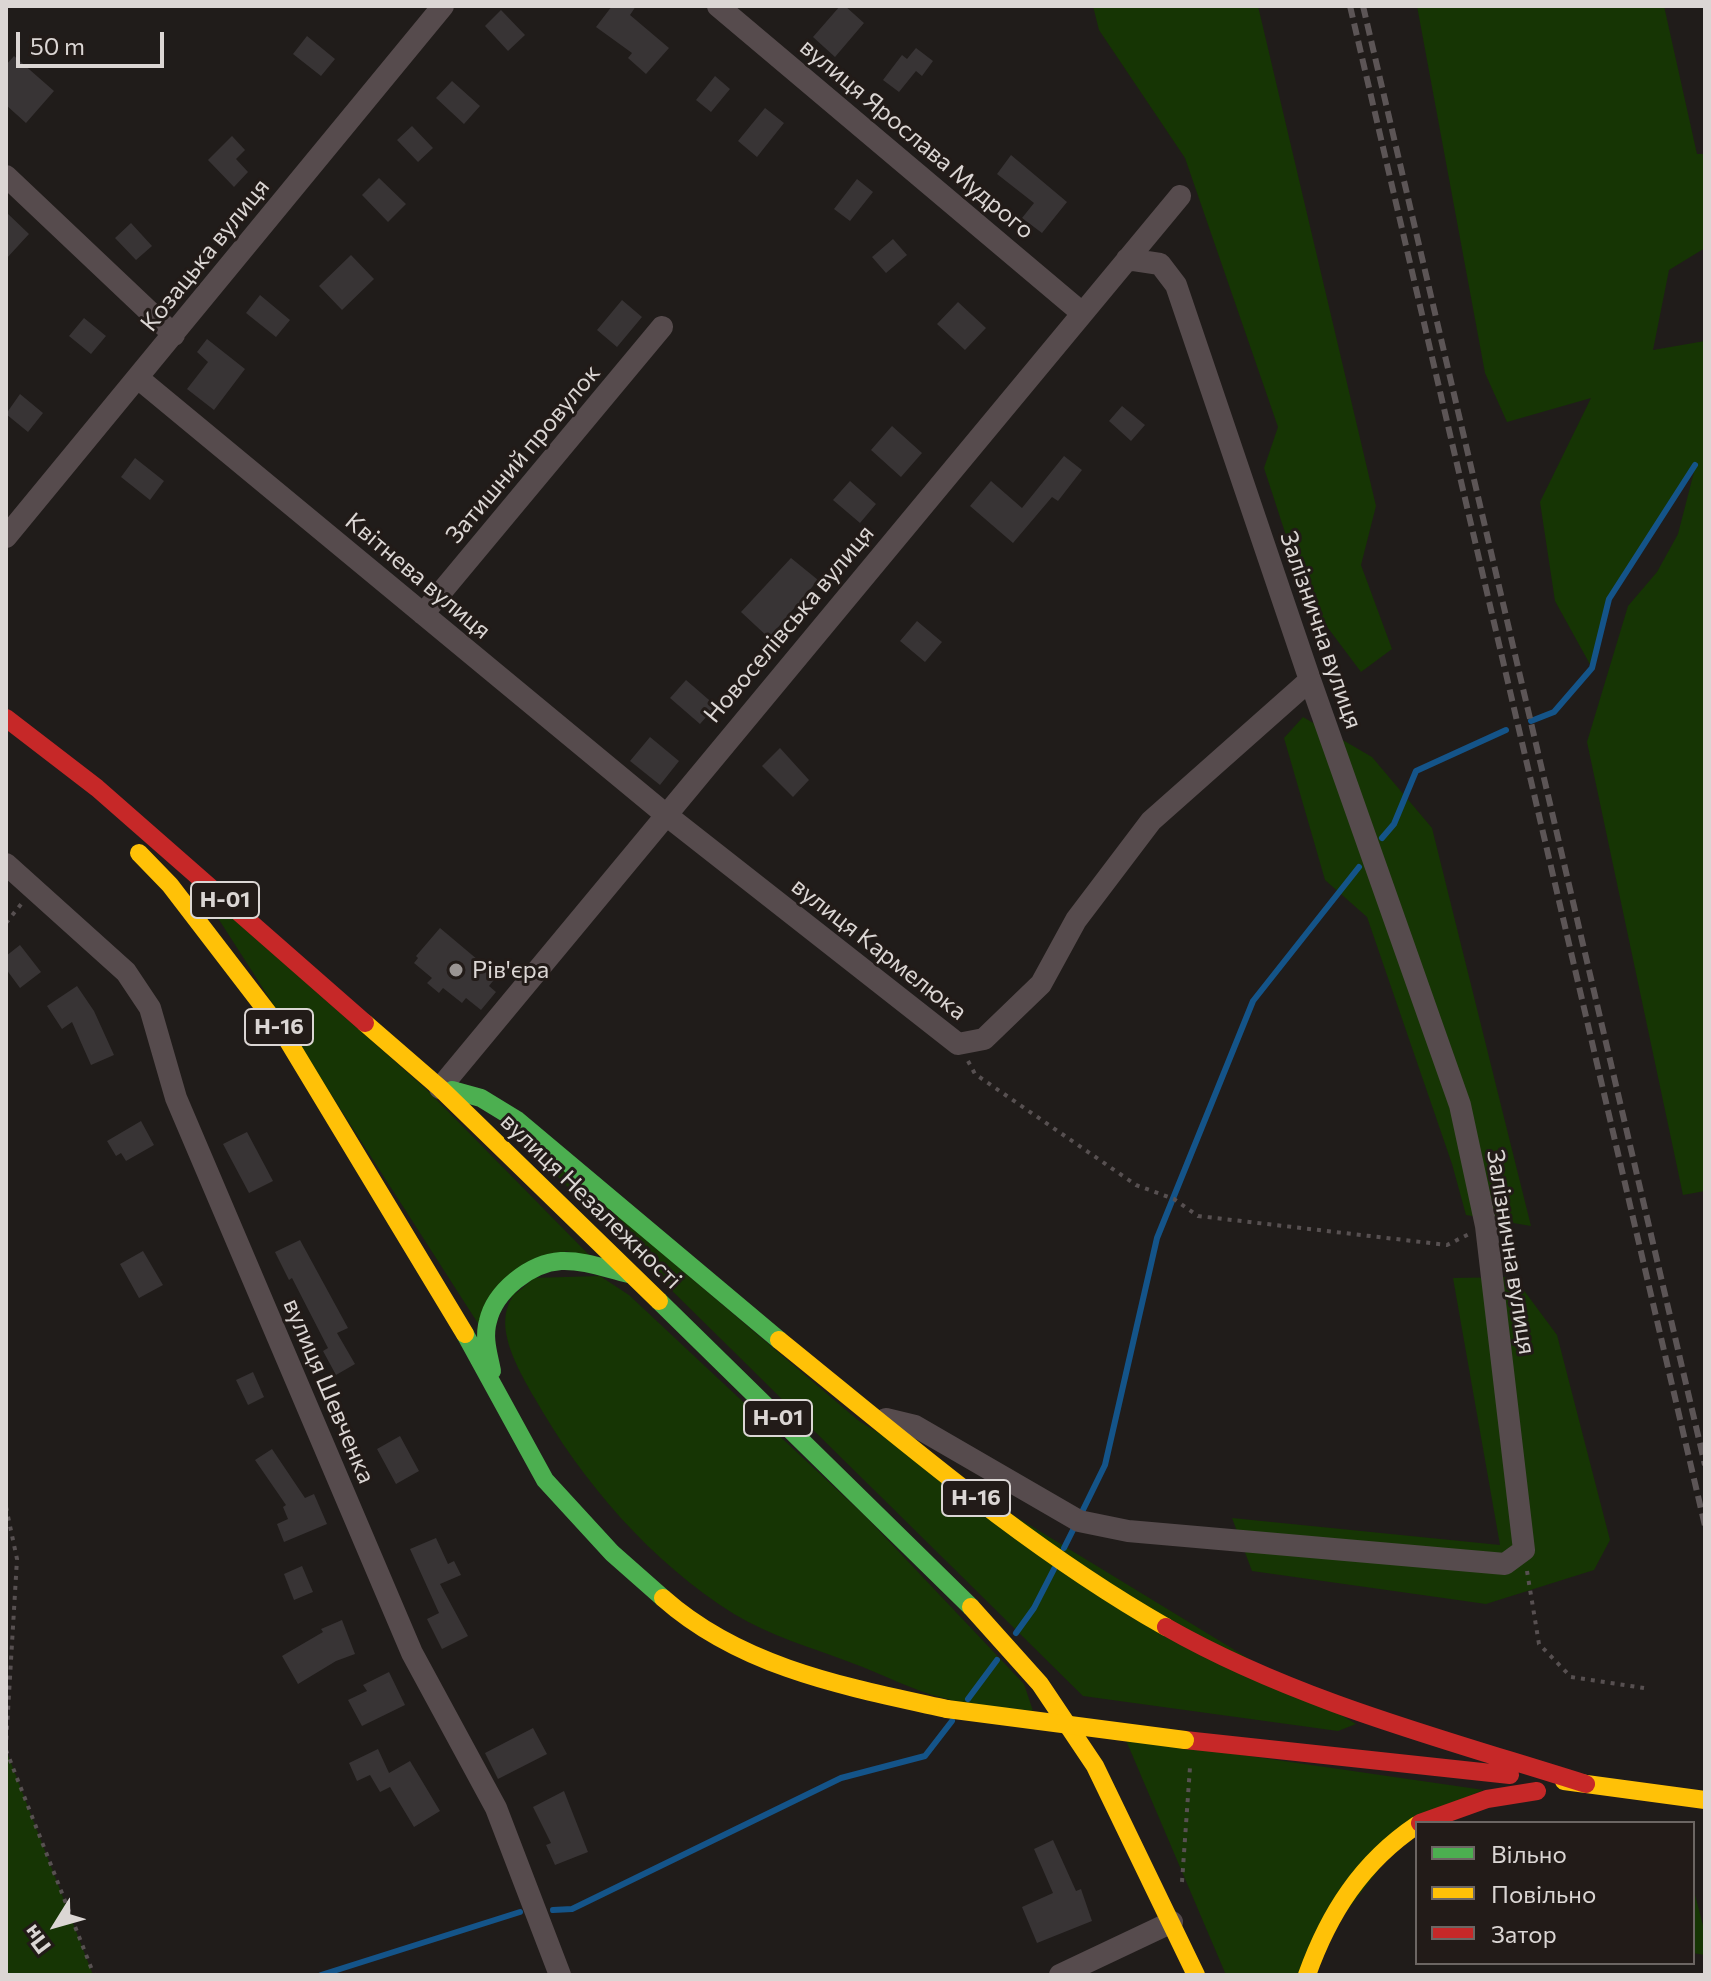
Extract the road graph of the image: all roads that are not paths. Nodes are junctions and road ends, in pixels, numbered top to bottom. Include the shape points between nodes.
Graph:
1 (443, 6) edge
2 (718, 6) edge
3 (6, 176) edge
4 (1180, 196) dead end
5 (1127, 259) junction
6 (1082, 313) junction
7 (662, 327) dead end
8 (174, 335) junction
9 (138, 378) junction
10 (6, 537) edge
11 (423, 614) junction
12 (1310, 680) junction
13 (6, 718) edge
14 (665, 814) junction
15 (6, 864) edge
16 (440, 1088) junction
17 (630, 1274) junction
18 (493, 1381) junction
19 (870, 1414) junction
20 (1586, 1784) junction
21 (1705, 1800) edge
22 (1426, 1821) edge
23 (1415, 1826) edge
24 (1172, 1922) junction
25 (560, 1975) edge
26 (1060, 1975) edge
27 (1196, 1975) edge
28 (1307, 1975) edge

1 - 8 street, Козацька вулиця
2 - 6 street, вулиця Ярослава Мудрого
3 - 8 street
4 - 5 street, Новоселівська вулиця
5 - 6 street, Новоселівська вулиця
5 - 12 street, Залізнична вулиця via 1160,264 1176,285
6 - 14 street, Новоселівська вулиця
7 - 11 street, Затишний провулок
8 - 9 street, Козацька вулиця
9 - 10 street, Козацька вулиця
9 - 11 street, Квітнева вулиця
11 - 14 street, Квітнева вулиця
12 - 14 street, вулиця Кармелюка via 1151,821 1076,920 1041,984 984,1039 958,1044
12 - 19 street, Залізнична вулиця via 1460,1105 1486,1226 1524,1550 1505,1564 1091,1524 915,1426
13 - 16 main road, вулиця Незалежності / Н-01 via 97,788
13 - 18 main road, Н-16 via 170,885 282,1031
14 - 16 street, Новоселівська вулиця
15 - 25 street, вулиця Шевченка via 126,972 150,1008 176,1098 412,1653 496,1808
16 - 17 main road, вулиця Незалежності / Н-01
16 - 19 main road, Н-16 via 481,1098 517,1120
17 - 18 main road via 558,1261 524,1273 503,1294 485,1331
17 - 24 main road, вулиця Незалежності / Н-01 via 953,1587 1040,1684 1095,1766
18 - 20 main road, Н-16, bridge via 545,1480 612,1553 685,1618 755,1657 831,1684 947,1709
19 - 20 main road, Н-16 via 1102,1588 1217,1656 1342,1706
20 - 21 main road, Н-16
20 - 22 main road via 1487,1799
23 - 28 main road via 1346,1893 1324,1927
24 - 26 street
24 - 27 main road, Н-01

